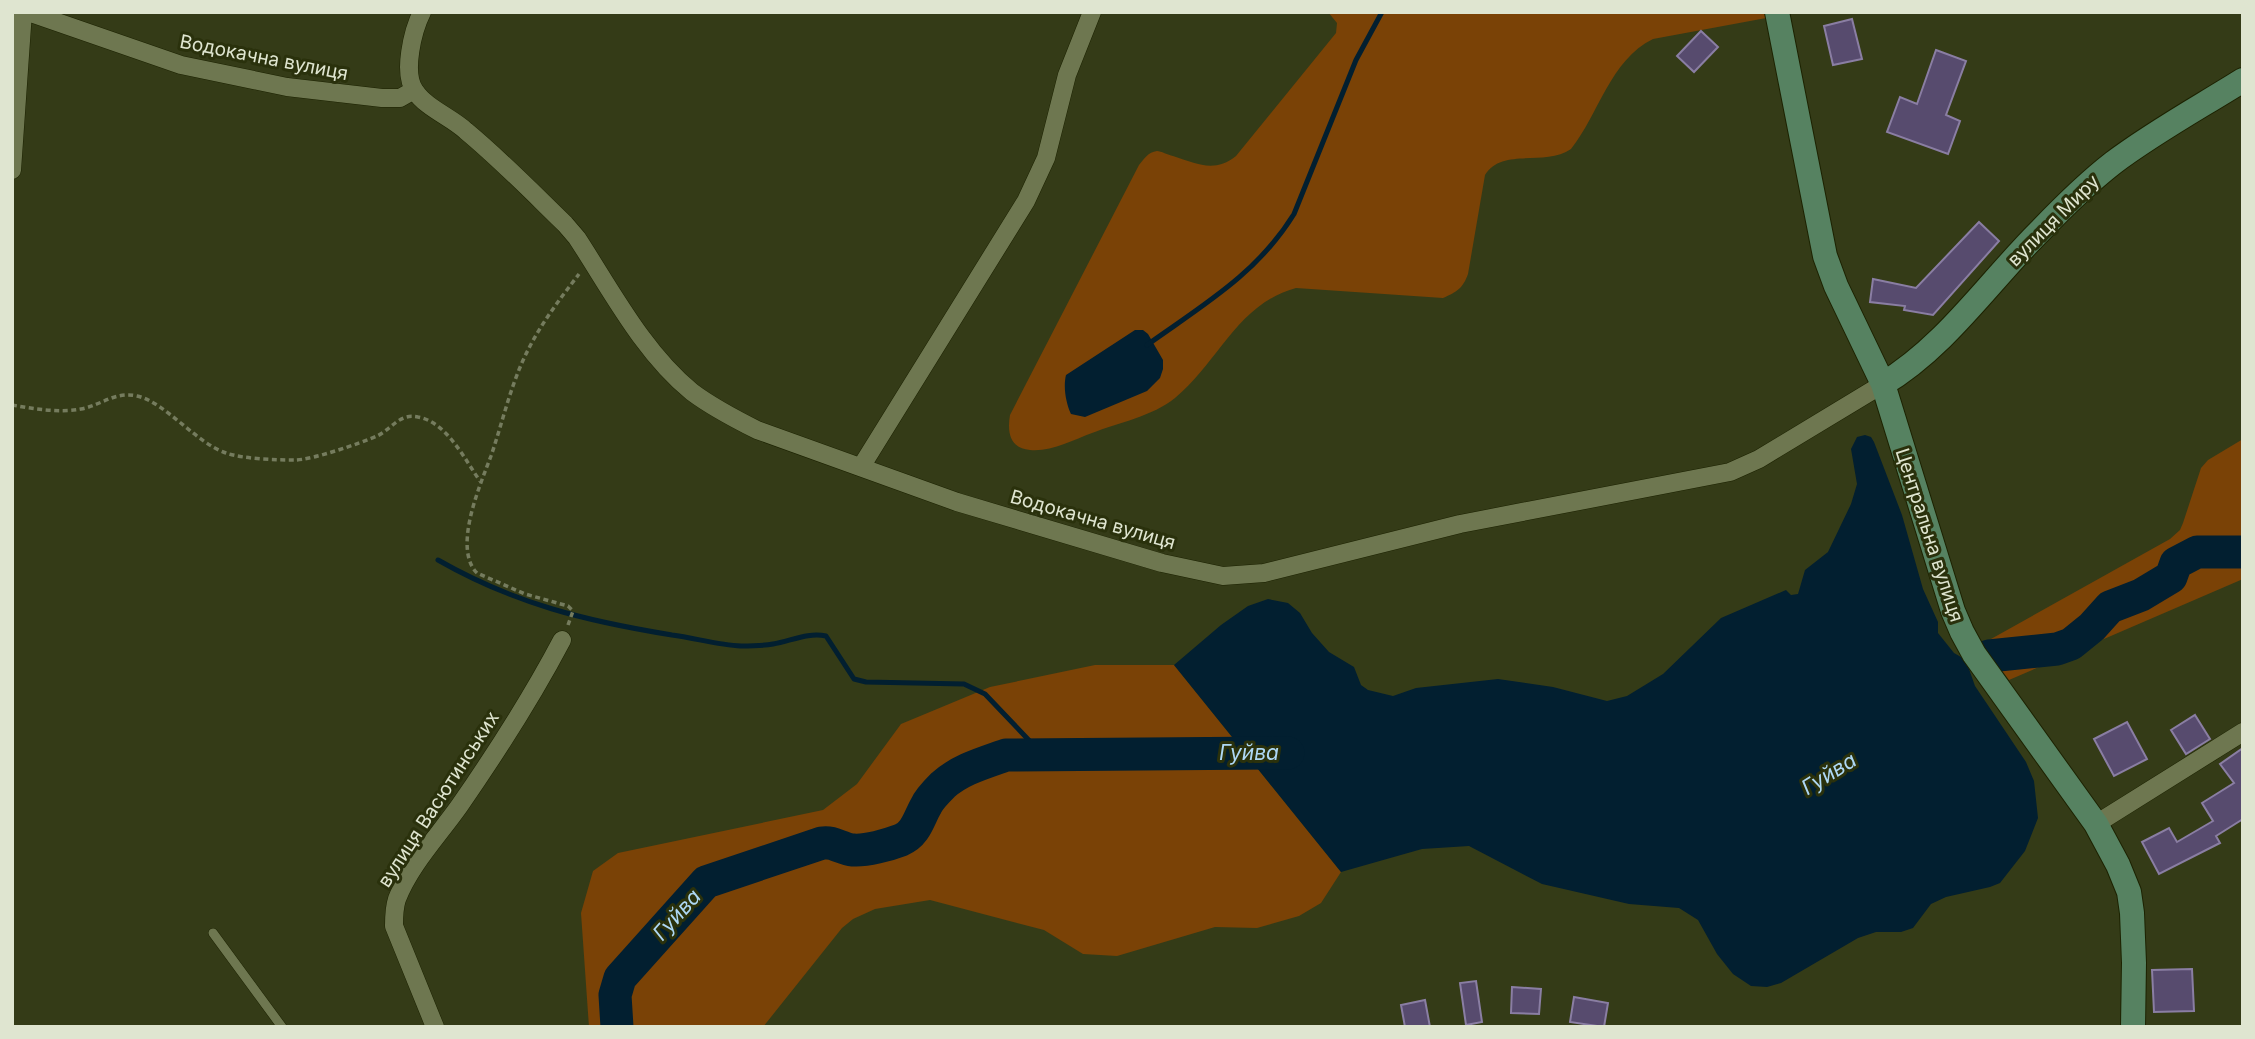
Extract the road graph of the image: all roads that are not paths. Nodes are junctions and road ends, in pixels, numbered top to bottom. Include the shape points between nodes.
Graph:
1 (25, 12) edge
2 (422, 12) edge
3 (1092, 12) edge
4 (1777, 12) edge
5 (2243, 80) edge
6 (414, 90) junction
7 (12, 170) edge
8 (1883, 384) junction
9 (861, 467) junction
10 (562, 640) dead end
11 (2243, 732) edge
12 (2096, 824) junction
13 (212, 933) dead end
14 (282, 1027) edge
15 (435, 1027) edge
16 (2133, 1027) edge

1 - 6 street, Водокачна вулиця via 181,65 274,84 382,99 400,98
1 - 7 street
2 - 6 street via 410,60
3 - 9 street via 1067,75 1046,158 1026,201
4 - 8 street, Центральна вулиця via 1825,256
5 - 8 street, вулиця Миру via 2100,174 2038,232 1934,344
6 - 9 street, Водокачна вулиця via 490,151 565,224 646,342 692,391 757,430
8 - 9 street, Водокачна вулиця via 1730,472 1460,524 1264,573 1223,576 1162,563 957,502
8 - 12 street, Центральна вулиця via 1962,632
10 - 15 street, вулиця Васютинських via 397,899 394,926
11 - 12 street
12 - 16 street, Центральна вулиця via 2131,902
13 - 14 lane

